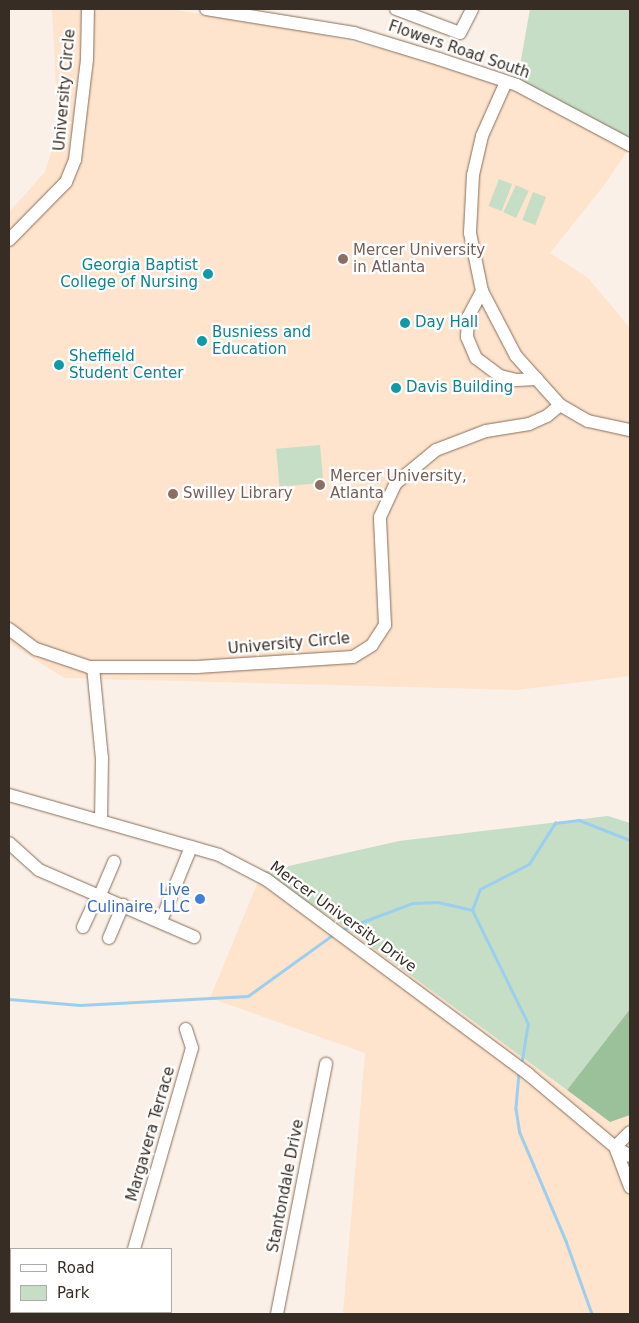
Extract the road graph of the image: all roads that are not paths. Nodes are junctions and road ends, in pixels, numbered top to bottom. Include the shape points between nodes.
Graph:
1 (88, 9) edge
2 (206, 9) edge
3 (396, 9) edge
4 (472, 9) edge
5 (506, 82) junction
6 (630, 145) edge
7 (9, 240) edge
8 (482, 291) junction
9 (537, 379) junction
10 (560, 405) junction
11 (630, 430) edge
12 (9, 629) edge
13 (92, 667) junction
14 (9, 795) edge
15 (101, 821) junction
16 (9, 843) edge
17 (191, 847) junction
18 (114, 862) dead end
19 (99, 895) junction
20 (124, 905) junction
21 (161, 921) junction
22 (83, 926) dead end
23 (194, 937) dead end
24 (109, 938) dead end
25 (186, 1029) dead end
26 (326, 1064) dead end
27 (630, 1132) edge
28 (630, 1144) edge
29 (615, 1148) junction
30 (630, 1156) edge
31 (630, 1187) edge
32 (134, 1248) edge
33 (277, 1314) edge

1 - 7 street, University Circle via 87,59 75,160 66,182
2 - 5 street, Flowers Road South via 354,33
3 - 4 street via 460,33
5 - 6 street, Flowers Road South via 562,106
5 - 8 street via 482,136 473,175 470,233
8 - 9 street via 516,356
8 - 9 street via 473,302 468,317 467,337 476,358 500,376 516,380
9 - 10 street
10 - 11 street via 588,421
10 - 13 street, University Circle via 547,416 529,424 486,431 436,450 396,483 380,517 385,625 380,636 363,652 353,657 211,666
12 - 13 street, University Circle via 36,649
13 - 15 street via 102,758
14 - 15 street, Mercer University Drive
15 - 17 street, Mercer University Drive
16 - 19 street via 39,870
17 - 21 street
17 - 29 street, Mercer University Drive via 219,856 267,880 528,1074
18 - 19 street
19 - 20 street
19 - 22 street
20 - 21 street
20 - 24 street
21 - 23 street
25 - 32 street, Margavera Terrace via 192,1048
26 - 33 street, Stantondale Drive
27 - 29 street
28 - 29 street
29 - 30 street, Mercer University Drive
29 - 31 street, Mercer University Drive

